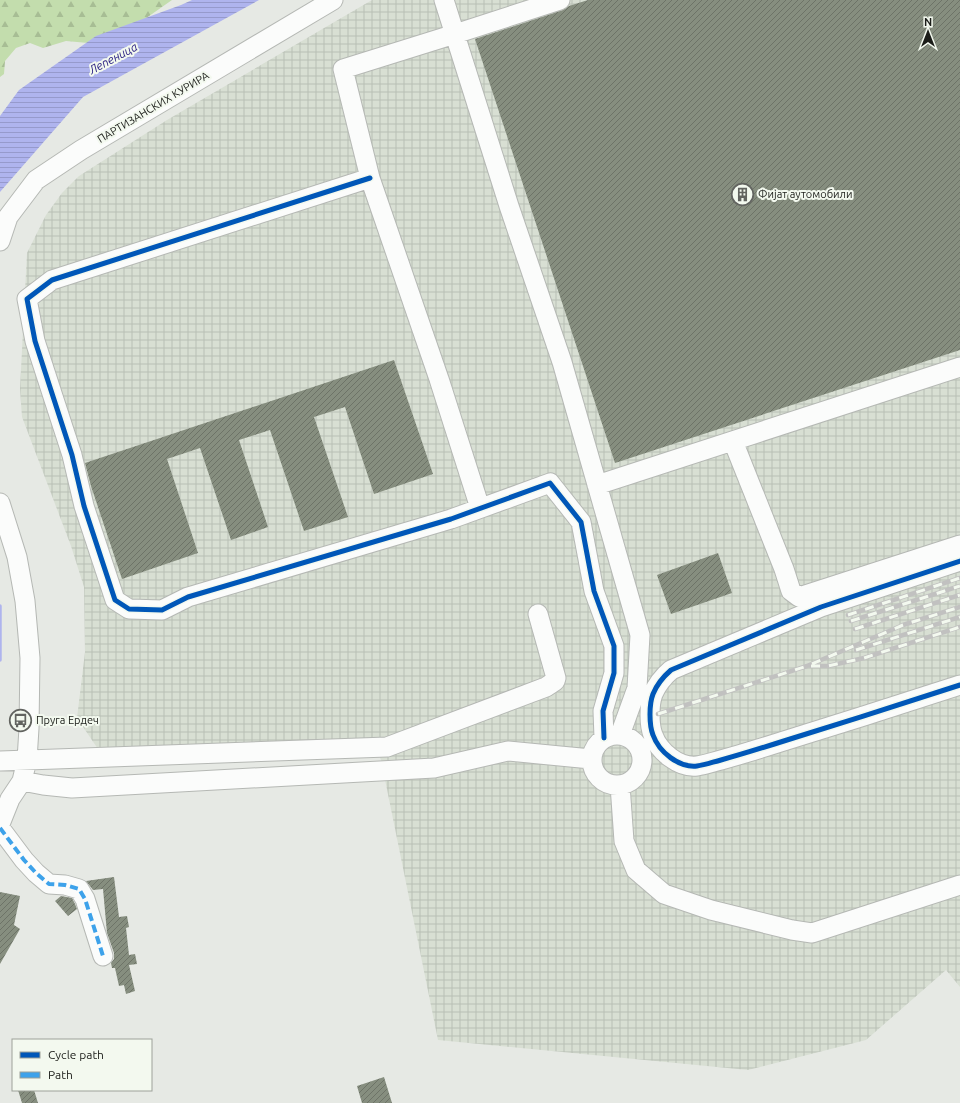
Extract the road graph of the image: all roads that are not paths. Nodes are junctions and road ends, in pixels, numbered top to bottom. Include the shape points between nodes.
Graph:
1 (333, 0) edge
2 (444, 0) edge
3 (560, 0) edge
4 (455, 34) junction
5 (370, 178) junction
6 (0, 241) edge
7 (960, 367) edge
8 (733, 441) junction
9 (597, 486) junction
10 (0, 503) edge
11 (480, 508) junction
12 (960, 545) edge
13 (960, 561) edge
14 (538, 614) dead end
15 (960, 685) edge
16 (612, 736) junction
17 (591, 759) junction
18 (4, 760) edge
19 (27, 760) junction
20 (22, 781) junction
21 (620, 785) junction
22 (0, 824) edge
23 (0, 828) edge
24 (960, 885) edge
25 (103, 956) dead end

1 - 6 street, ПАРТИЗАНСКИХ КУРИРА via 81,150 36,180 8,216
2 - 4 street
3 - 4 street
4 - 5 street via 343,69
4 - 9 street via 509,206 562,362
5 - 11 street
5 - 11 street via 52,280 26,299 35,341 72,455 86,514 115,600 129,609 162,610 188,597 451,519
7 - 8 street
8 - 9 street
8 - 12 street via 791,591 799,597
9 - 16 street via 640,635 637,688
10 - 19 street via 16,557 25,601 30,658
11 - 16 street via 550,483 581,522 594,591 614,646 614,673 604,711
13 - 15 street via 821,607 671,670 659,681 652,695 650,722 652,735 666,754 675,761 696,766 736,756
14 - 19 street via 555,682 546,688 387,747
16 - 17 street via 597,743
16 - 21 street via 628,737 639,748 642,756 642,764 635,778
17 - 20 street via 508,751 434,768 72,788
17 - 21 street via 592,768 603,782
18 - 19 street
19 - 20 street
20 - 22 street via 10,799
21 - 24 street via 624,841 636,870 664,894 711,910 812,933
23 - 25 street via 24,860 49,884 79,889 85,899

